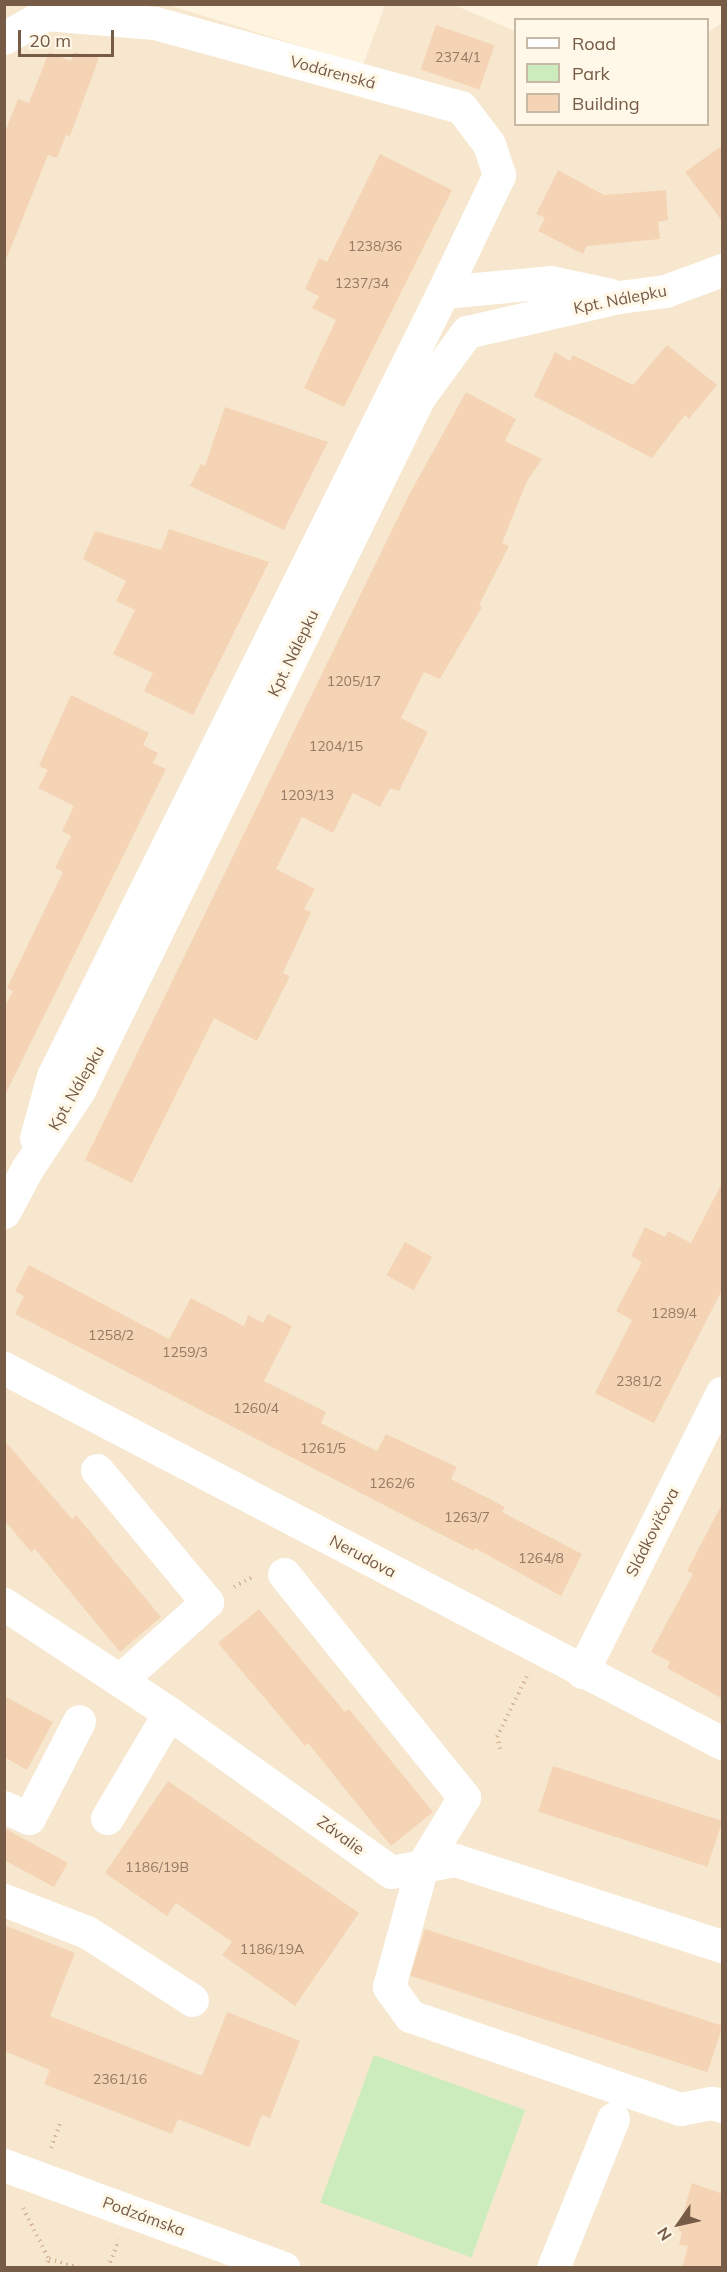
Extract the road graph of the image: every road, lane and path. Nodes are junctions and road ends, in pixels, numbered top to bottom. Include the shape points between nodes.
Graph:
1 (4, 38) edge
2 (723, 270) edge
3 (443, 292) junction
4 (619, 297) junction
5 (27, 1169) junction
6 (4, 1212) edge
7 (4, 1368) edge
8 (723, 1394) edge
9 (97, 1470) dead end
10 (284, 1574) joint
11 (207, 1602) junction
12 (4, 1604) edge
13 (531, 1669) dead end
14 (582, 1672) junction
15 (120, 1680) junction
16 (169, 1713) junction
17 (79, 1721) dead end
18 (723, 1743) edge
19 (500, 1749) dead end
20 (4, 1807) edge
21 (107, 1818) dead end
22 (422, 1866) junction
23 (4, 1900) edge
24 (723, 1946) edge
25 (192, 2000) dead end
26 (723, 2106) edge
27 (613, 2119) dead end
28 (60, 2123) dead end
29 (50, 2151) dead end
30 (4, 2165) edge
31 (21, 2202) dead end
32 (49, 2259) junction
33 (46, 2268) edge
34 (80, 2268) edge
35 (284, 2268) edge
36 (553, 2268) edge

1 - 3 street, Vodárenská via 45,14 155,23 461,107 489,144 499,175
2 - 4 street, Kpt. Nálepku via 665,291
3 - 4 street via 550,282
3 - 5 street, Vodárenská via 53,1076
4 - 5 street, Kpt. Nálepku via 467,332 419,397 79,1090
5 - 6 street, Kpt. Nálepku
7 - 14 street, Nerudova
8 - 14 street, Sládkovičova
9 - 11 street
10 - 11 path via 256,1575
10 - 22 street via 464,1797
11 - 15 street
12 - 15 street, Závalie
13 - 19 path via 497,1737
14 - 18 street, Nerudova
15 - 16 street, Závalie
16 - 21 street
16 - 22 street, Závalie via 391,1872
17 - 20 street via 29,1818
22 - 24 street, Závalie via 455,1860
22 - 26 street via 388,1987 410,2016 680,2109 712,2103
23 - 25 street via 87,1932
27 - 36 street
28 - 29 path
30 - 35 street, Podzámska
31 - 32 path
32 - 33 path
32 - 34 path

